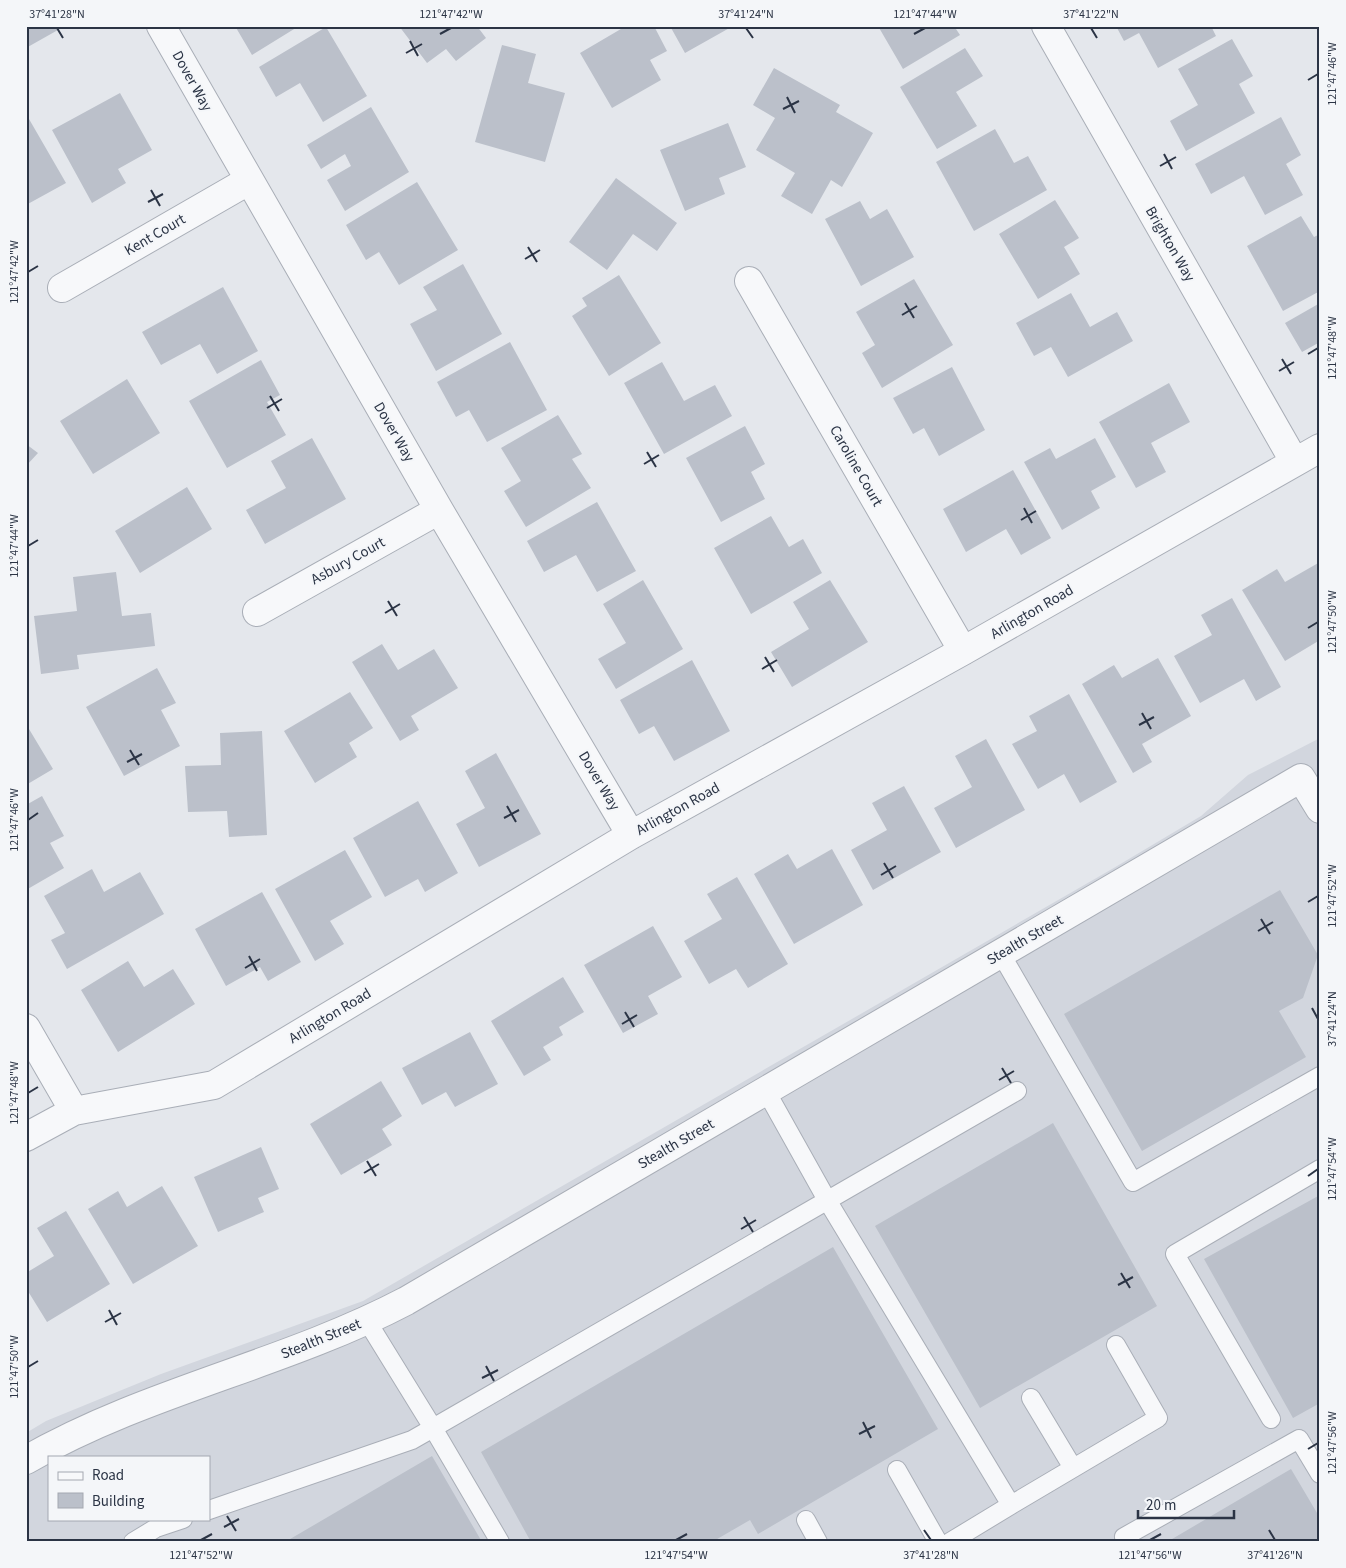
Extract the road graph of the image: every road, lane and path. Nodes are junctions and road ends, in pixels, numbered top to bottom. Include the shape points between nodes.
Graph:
1 (161, 26) edge
2 (1046, 26) edge
3 (248, 181) junction
4 (749, 281) dead end
5 (62, 288) dead end
6 (1320, 448) edge
7 (1294, 461) junction
8 (439, 510) junction
9 (257, 612) dead end
10 (963, 651) junction
11 (1320, 809) edge
12 (631, 835) junction
13 (1001, 954) junction
14 (26, 1028) edge
15 (1320, 1076) edge
16 (766, 1091) junction
17 (1017, 1091) dead end
18 (74, 1111) junction
19 (26, 1137) edge
20 (1320, 1169) edge
21 (828, 1200) junction
22 (367, 1321) junction
23 (1116, 1346) dead end
24 (1031, 1398) dead end
25 (1271, 1419) dead end
26 (433, 1428) junction
27 (26, 1460) edge
28 (1073, 1468) junction
29 (897, 1470) dead end
30 (1320, 1474) edge
31 (1012, 1505) junction
32 (210, 1510) edge
33 (180, 1520) edge
34 (806, 1520) dead end
35 (133, 1542) edge
36 (500, 1542) edge
37 (818, 1542) edge
38 (938, 1542) edge
39 (950, 1542) edge
40 (1125, 1542) edge

1 - 3 street, Dover Way
2 - 7 street, Brighton Way
3 - 5 street, Kent Court
3 - 8 street, Dover Way
4 - 10 street, Caroline Court
6 - 7 street, Arlington Road
7 - 10 street, Arlington Road
8 - 9 street, Asbury Court
8 - 12 street, Dover Way
10 - 12 street, Arlington Road
11 - 13 street, Stealth Street via 1301,778
12 - 18 street, Arlington Road via 214,1085
13 - 15 lane via 1133,1182
13 - 16 street, Stealth Street
14 - 18 street
16 - 21 lane
16 - 22 street, Stealth Street
17 - 21 lane
18 - 19 street, Arlington Road
20 - 25 lane via 1175,1254
21 - 26 lane
21 - 31 lane
22 - 26 lane
22 - 27 street, Stealth Street via 121,1412
23 - 28 lane via 1158,1418
24 - 28 lane
26 - 32 lane via 412,1440
26 - 36 lane
28 - 31 lane
29 - 38 lane
30 - 40 lane via 1299,1439 1124,1536
31 - 39 lane
33 - 35 lane via 156,1528
34 - 37 lane

